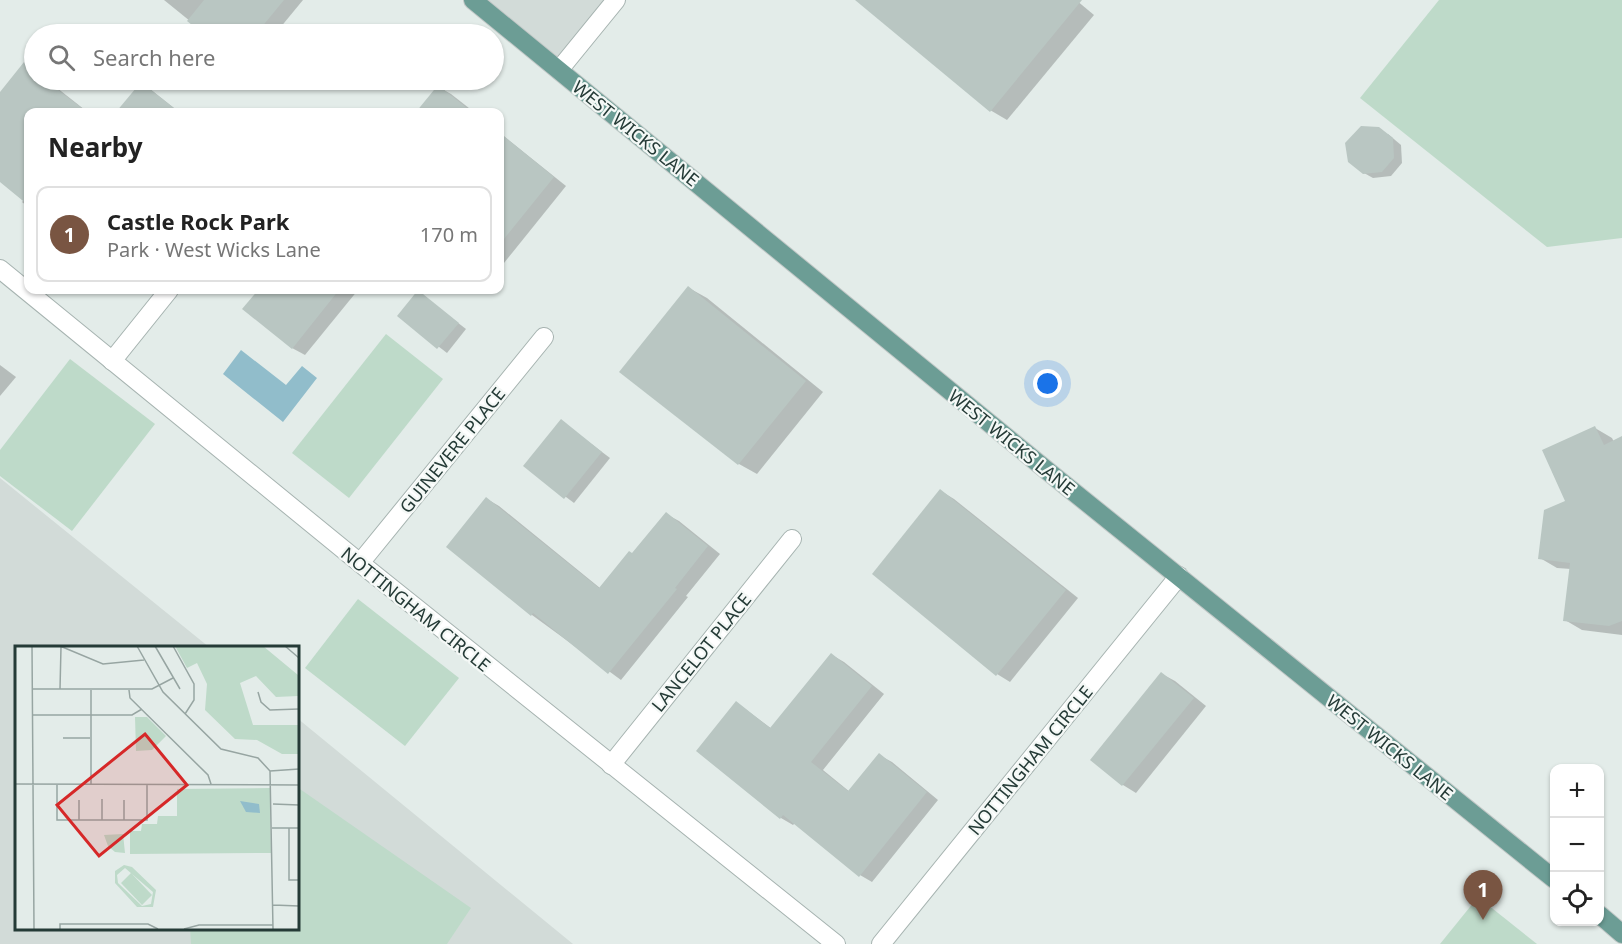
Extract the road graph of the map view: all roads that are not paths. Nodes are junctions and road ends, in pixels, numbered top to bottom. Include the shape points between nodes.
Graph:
1 (473, 0) edge
2 (616, 0) edge
3 (502, 24) edge
4 (504, 25) edge
5 (559, 70) junction
6 (0, 269) edge
7 (24, 289) edge
8 (30, 294) edge
9 (166, 294) edge
10 (544, 337) dead end
11 (112, 361) junction
12 (792, 539) dead end
13 (360, 563) junction
14 (1179, 576) junction
15 (611, 765) junction
16 (1550, 876) edge
17 (1604, 919) edge
18 (1622, 934) edge
19 (836, 944) edge
20 (881, 944) edge

1 - 3 main road, WEST WICKS LANE
2 - 5 street
4 - 5 main road, WEST WICKS LANE
5 - 14 main road, WEST WICKS LANE
6 - 7 street, NOTTINGHAM CIRCLE
8 - 11 street, NOTTINGHAM CIRCLE
9 - 11 street
10 - 13 street, GUINEVERE PLACE
11 - 13 street, NOTTINGHAM CIRCLE
12 - 15 street, LANCELOT PLACE
13 - 15 street, NOTTINGHAM CIRCLE
14 - 16 main road, WEST WICKS LANE
14 - 20 street, NOTTINGHAM CIRCLE
15 - 19 street, NOTTINGHAM CIRCLE
17 - 18 main road

